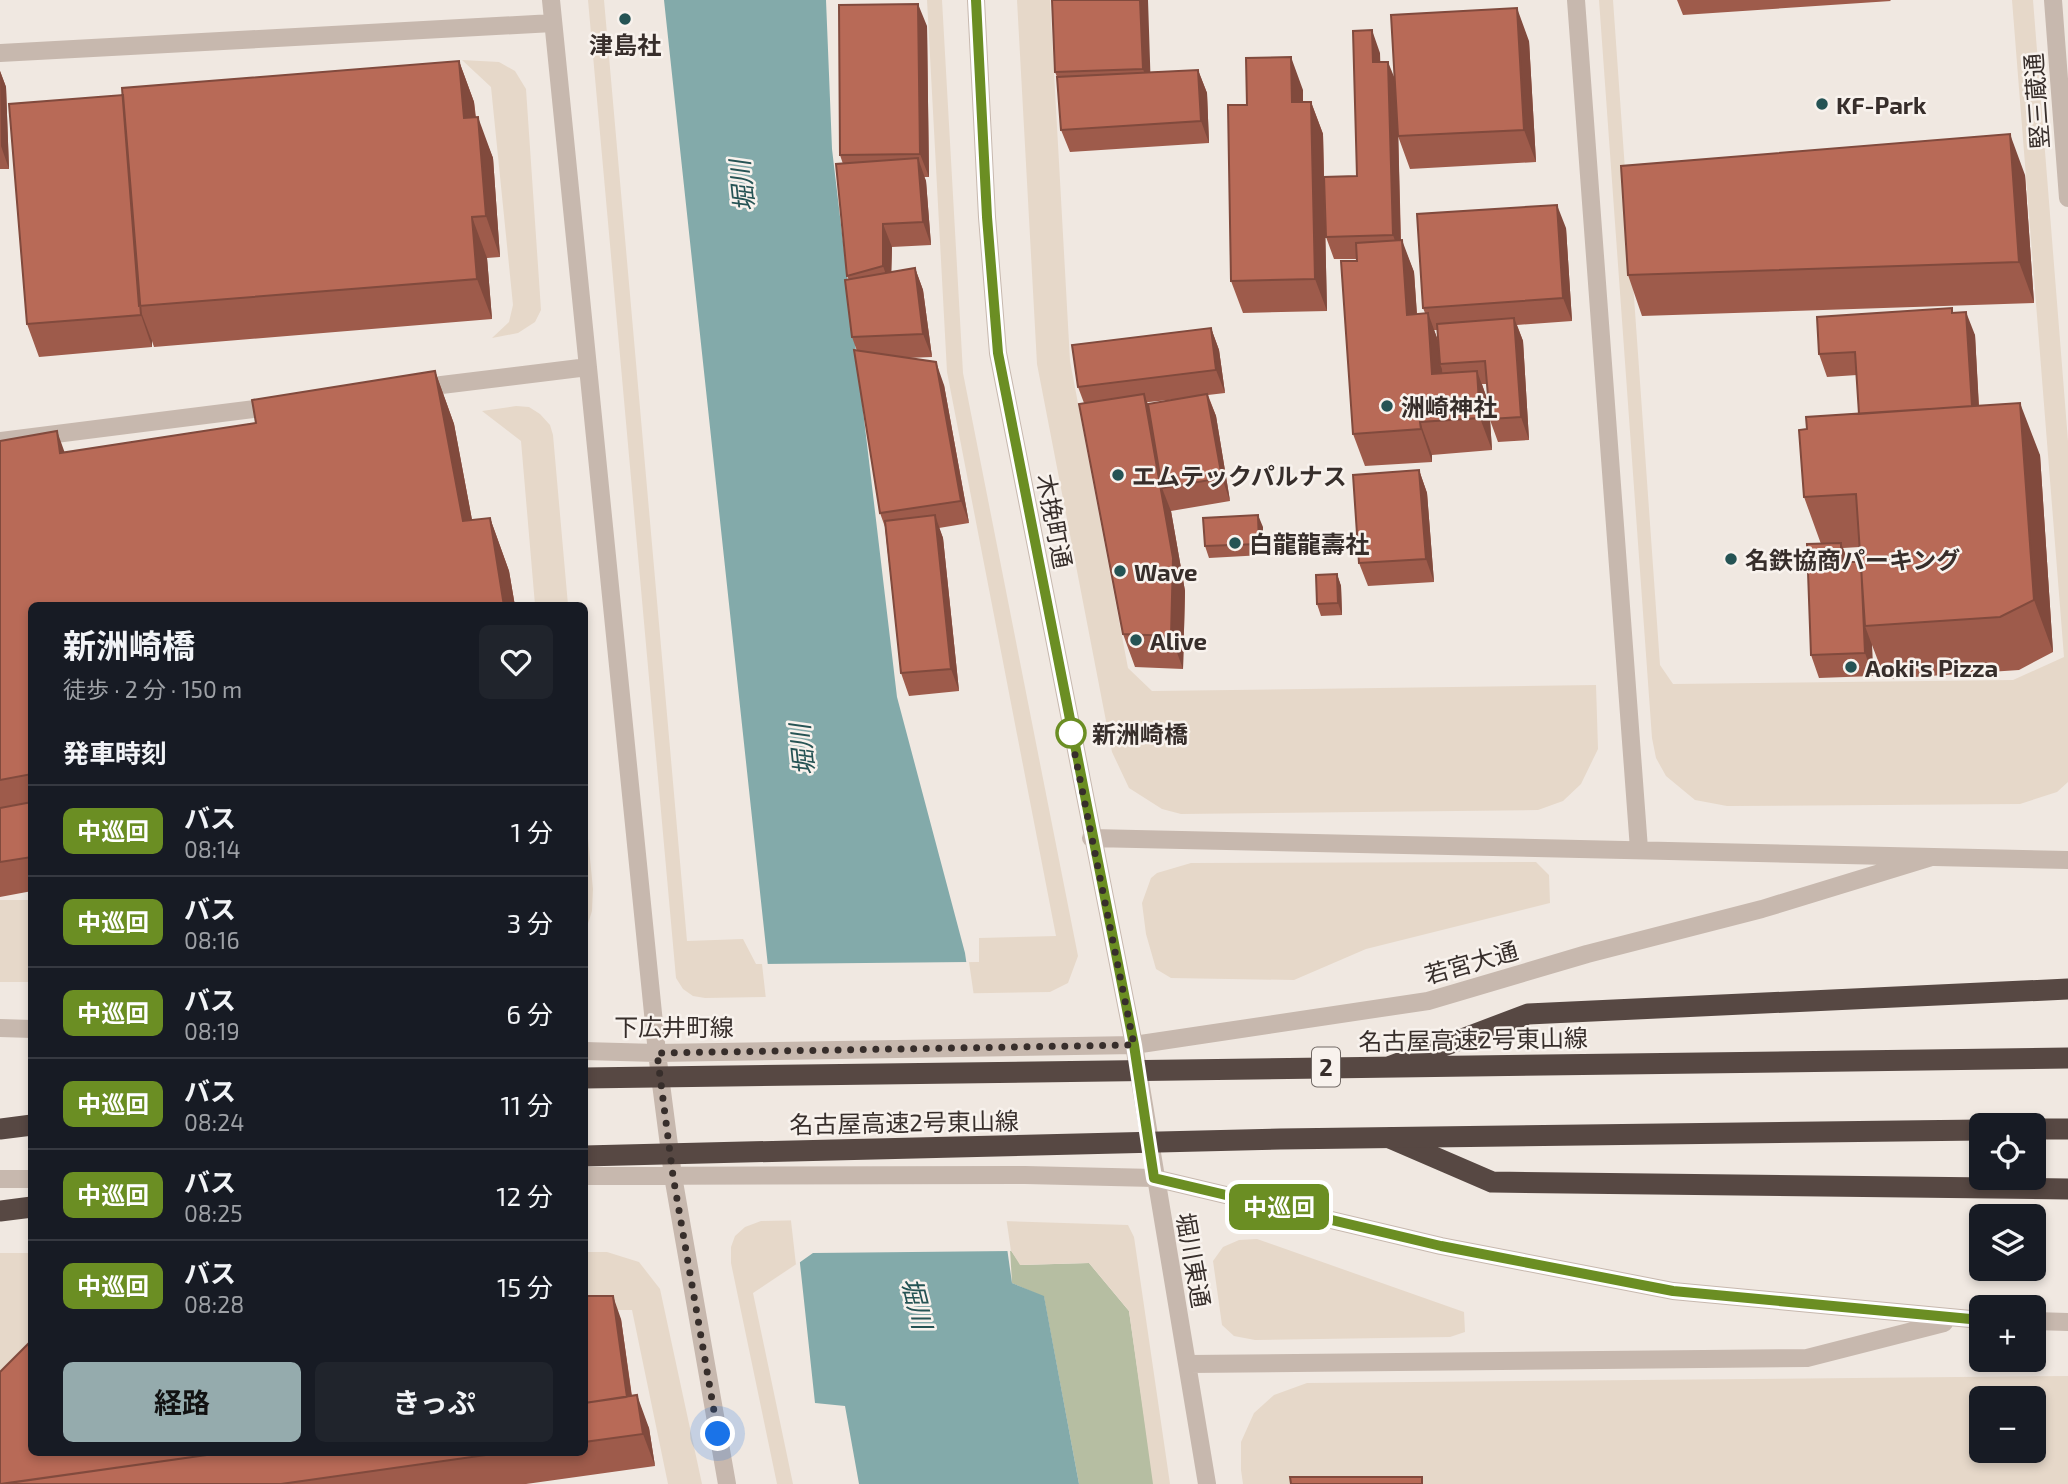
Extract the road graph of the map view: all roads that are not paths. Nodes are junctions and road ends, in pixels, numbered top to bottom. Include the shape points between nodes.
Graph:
1 (551, 0) edge
2 (976, 0) edge
3 (1576, 0) edge
4 (2053, 0) edge
5 (552, 23) junction
6 (0, 53) edge
7 (2068, 198) edge
8 (587, 367) junction
9 (398, 391) edge
10 (303, 403) edge
11 (0, 442) edge
12 (1091, 838) junction
13 (1639, 849) junction
14 (1932, 857) junction
15 (2068, 860) edge
16 (2068, 989) edge
17 (0, 1028) edge
18 (28, 1030) edge
19 (1134, 1045) junction
20 (764, 1050) joint
21 (588, 1051) edge
22 (657, 1053) junction
23 (2068, 1058) edge
24 (1391, 1066) junction
25 (588, 1078) edge
26 (28, 1126) edge
27 (0, 1129) edge
28 (2046, 1129) edge
29 (2068, 1129) edge
30 (1969, 1130) edge
31 (1390, 1138) junction
32 (588, 1156) edge
33 (588, 1176) edge
34 (673, 1176) junction
35 (1154, 1178) junction
36 (0, 1179) edge
37 (28, 1179) edge
38 (2068, 1189) edge
39 (28, 1208) edge
40 (0, 1211) edge
41 (1954, 1320) junction
42 (1969, 1320) edge
43 (2046, 1321) edge
44 (2068, 1322) edge
45 (1189, 1364) junction
46 (727, 1484) edge
47 (1207, 1484) edge

1 - 5 street
2 - 12 street, 木挽町通 via 998,353
3 - 13 street
4 - 7 street, 竪三蔵通
5 - 6 street
5 - 8 street
8 - 9 street
8 - 22 street
10 - 11 street
12 - 13 street, 若宮大通
12 - 19 street, 木挽町通
13 - 14 street, 若宮大通
14 - 15 street, 若宮大通
14 - 19 street, 若宮大通 via 1428,1001
16 - 24 highway via 1528,1014
17 - 18 street
19 - 20 street, 若宮大通
19 - 35 street, 堀川東通
20 - 22 street, 下広井町線
21 - 22 street, 下広井町線
22 - 34 street
23 - 24 highway, 名古屋高速2号東山線 / 2, bridge
24 - 25 highway, 名古屋高速2号東山線 / 2, bridge
26 - 27 highway
28 - 29 highway
30 - 31 highway, 名古屋高速2号東山線, bridge
31 - 32 highway, 名古屋高速2号東山線, bridge
31 - 38 highway via 1492,1182
33 - 34 street
34 - 35 street
34 - 46 street
35 - 41 street via 1441,1246 1673,1291
35 - 45 street, 堀川東通
36 - 37 street
39 - 40 highway
41 - 42 street
41 - 45 street via 1807,1358
43 - 44 street
45 - 47 street, 堀川東通

